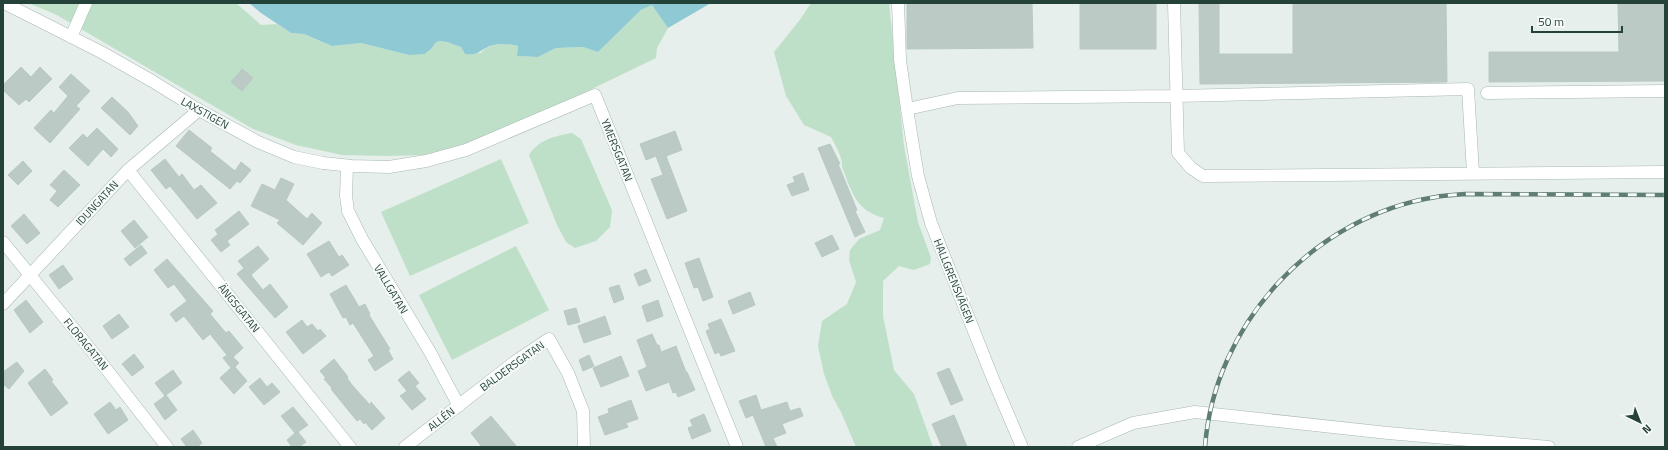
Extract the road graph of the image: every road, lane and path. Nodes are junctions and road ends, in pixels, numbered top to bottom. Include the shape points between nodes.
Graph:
1 (4, 3) edge
2 (86, 3) edge
3 (898, 3) edge
4 (1174, 3) edge
5 (71, 37) junction
6 (1665, 91) edge
7 (1488, 93) dead end
8 (1177, 96) junction
9 (907, 109) junction
10 (199, 110) junction
11 (347, 166) junction
12 (128, 170) junction
13 (1665, 172) edge
14 (1473, 173) junction
15 (3, 242) edge
16 (30, 276) junction
17 (3, 304) edge
18 (459, 406) junction
19 (167, 447) edge
20 (350, 447) edge
21 (405, 447) edge
22 (584, 447) edge
23 (737, 447) edge
24 (1022, 447) edge
25 (1078, 447) edge
26 (1549, 447) edge

1 - 5 street, LAXSTIGEN
2 - 5 street
3 - 9 street, HALLGRENSVÄGEN via 900,60
4 - 8 street
5 - 10 street, LAXSTIGEN
6 - 7 street
8 - 9 street via 958,98
8 - 14 street via 1178,153 1191,168 1203,176
8 - 14 street via 1468,89
9 - 24 street, HALLGRENSVÄGEN via 918,176 931,223
10 - 11 street, LAXSTIGEN via 258,142 294,157
10 - 12 street, IDUNGATAN
11 - 18 street, VALLGATAN via 348,211
11 - 23 street, YMERSGATAN via 388,167 426,161 466,150 595,95
12 - 16 street, IDUNGATAN
12 - 20 street, ÄNGSGATAN
13 - 14 street
15 - 16 street, FLORAGATAN
16 - 17 street, IDUNGATAN
16 - 19 street, FLORAGATAN
18 - 21 street, ALLÉN
18 - 22 street, BALDERSGATAN via 516,361 549,339 568,373 583,412
25 - 26 street via 1133,424 1195,412

